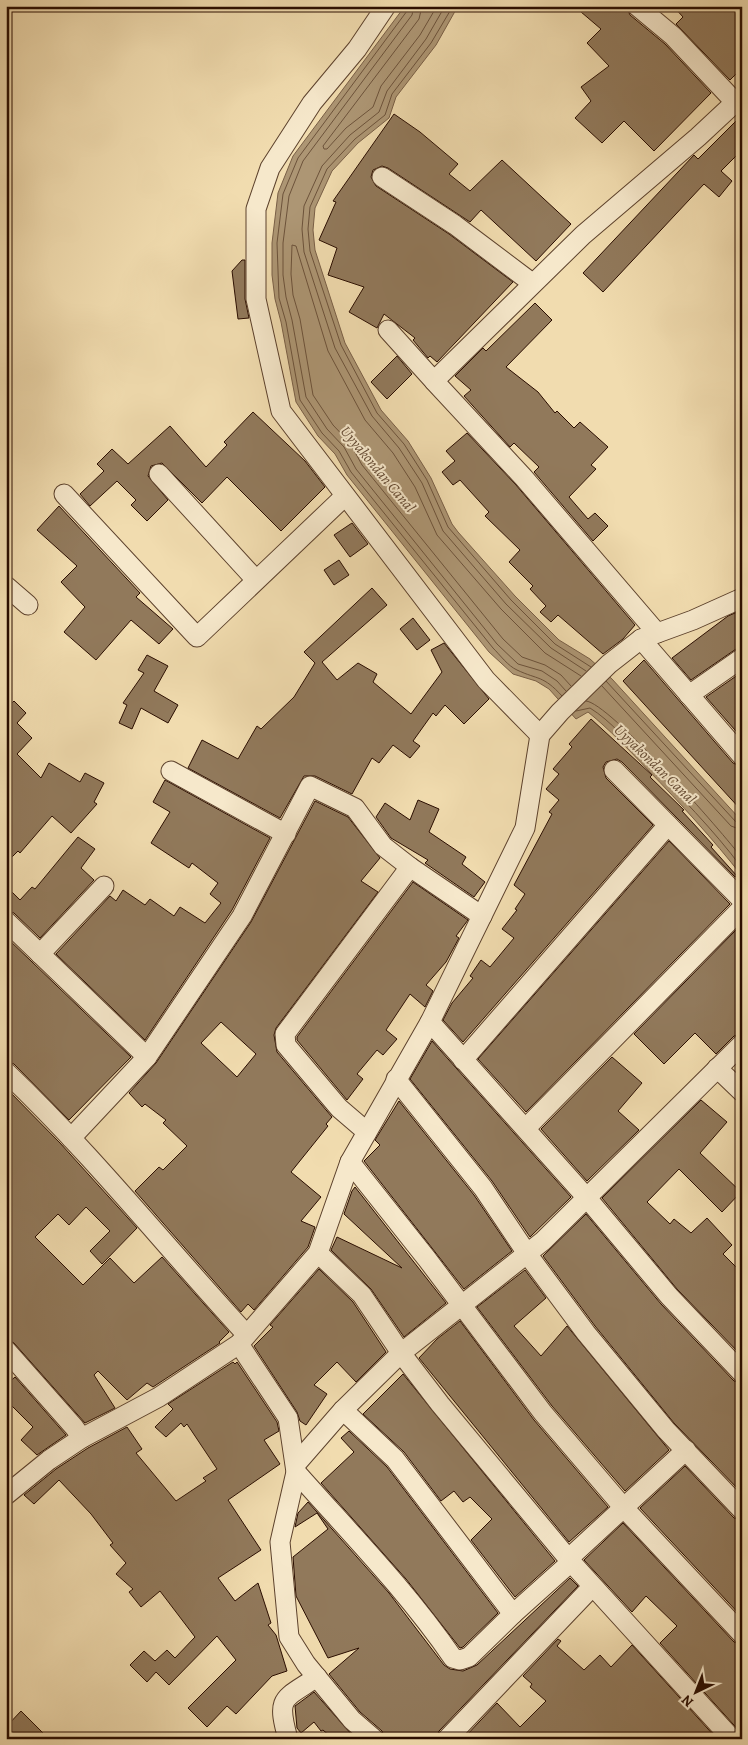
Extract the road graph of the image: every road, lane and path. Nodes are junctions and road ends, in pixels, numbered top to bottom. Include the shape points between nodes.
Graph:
1 (386, 6) edge
2 (637, 6) edge
3 (738, 99) edge
4 (382, 176) dead end
5 (532, 283) junction
6 (388, 330) dead end
7 (434, 381) junction
8 (159, 474) dead end
9 (64, 494) dead end
10 (345, 496) junction
11 (256, 580) junction
12 (6, 586) edge
13 (742, 598) edge
14 (28, 605) dead end
15 (649, 636) junction
16 (742, 658) edge
17 (689, 695) junction
18 (540, 735) junction
19 (742, 756) edge
20 (614, 770) dead end
21 (171, 771) dead end
22 (668, 825) junction
23 (286, 834) junction
24 (410, 868) junction
25 (104, 886) dead end
26 (742, 900) edge
27 (742, 908) edge
28 (482, 916) junction
29 (6, 921) edge
30 (40, 954) junction
31 (430, 1022) junction
32 (742, 1044) edge
33 (147, 1057) junction
34 (463, 1060) junction
35 (718, 1068) junction
36 (6, 1072) edge
37 (396, 1079) junction
38 (742, 1092) edge
39 (526, 1128) junction
40 (367, 1132) junction
41 (71, 1138) junction
42 (350, 1162) junction
43 (587, 1198) junction
44 (318, 1253) junction
45 (528, 1255) junction
46 (461, 1305) junction
47 (242, 1339) junction
48 (6, 1350) edge
49 (401, 1353) junction
50 (742, 1373) edge
51 (343, 1410) junction
52 (82, 1438) junction
53 (686, 1450) junction
54 (296, 1468) junction
55 (6, 1495) edge
56 (624, 1508) junction
57 (742, 1510) edge
58 (569, 1561) junction
59 (592, 1586) junction
60 (513, 1614) junction
61 (742, 1634) edge
62 (317, 1677) junction
63 (288, 1739) edge
64 (374, 1739) edge
65 (447, 1739) edge
66 (732, 1739) edge

1 - 10 street via 357,49 312,103 275,160 256,209 256,299 281,411
2 - 3 street
3 - 5 street
4 - 5 street via 455,225
5 - 7 street
6 - 7 street
7 - 15 street via 542,499
8 - 11 street
9 - 11 street via 197,637
10 - 11 street
10 - 18 street via 486,680
12 - 14 street
13 - 15 street
15 - 17 street
15 - 18 street via 610,664
16 - 17 street
17 - 19 street
18 - 28 street via 525,828
20 - 22 street
21 - 23 street
22 - 26 street
22 - 34 street
23 - 24 street via 310,786 354,808 383,846
23 - 33 street via 242,916
24 - 28 street
24 - 40 street via 285,1034 286,1045 339,1108
25 - 30 street
27 - 39 street
28 - 31 street
29 - 30 street
30 - 33 street
31 - 34 street
31 - 37 street
32 - 35 street
33 - 41 street
34 - 39 street
35 - 38 street
35 - 43 street
36 - 41 street
37 - 40 street
37 - 45 street via 483,1188
39 - 43 street
40 - 42 street
41 - 47 street
42 - 44 street
42 - 46 street
43 - 45 street
43 - 50 street via 669,1296
44 - 47 street
44 - 49 street via 362,1295
45 - 46 street
45 - 53 street via 586,1333
46 - 49 street
46 - 56 street via 543,1413
47 - 52 street via 159,1397
47 - 54 street via 288,1418
48 - 52 street
49 - 51 street
49 - 58 street
51 - 54 street
51 - 60 street via 394,1459
52 - 55 street
53 - 56 street
53 - 57 street
54 - 60 street via 391,1578 452,1658 460,1660 470,1656
54 - 62 street via 280,1542 289,1637
56 - 58 street
56 - 61 street
58 - 59 street
58 - 60 street
59 - 65 street
59 - 66 street
62 - 63 street via 285,1698 281,1705
62 - 64 street via 352,1720

